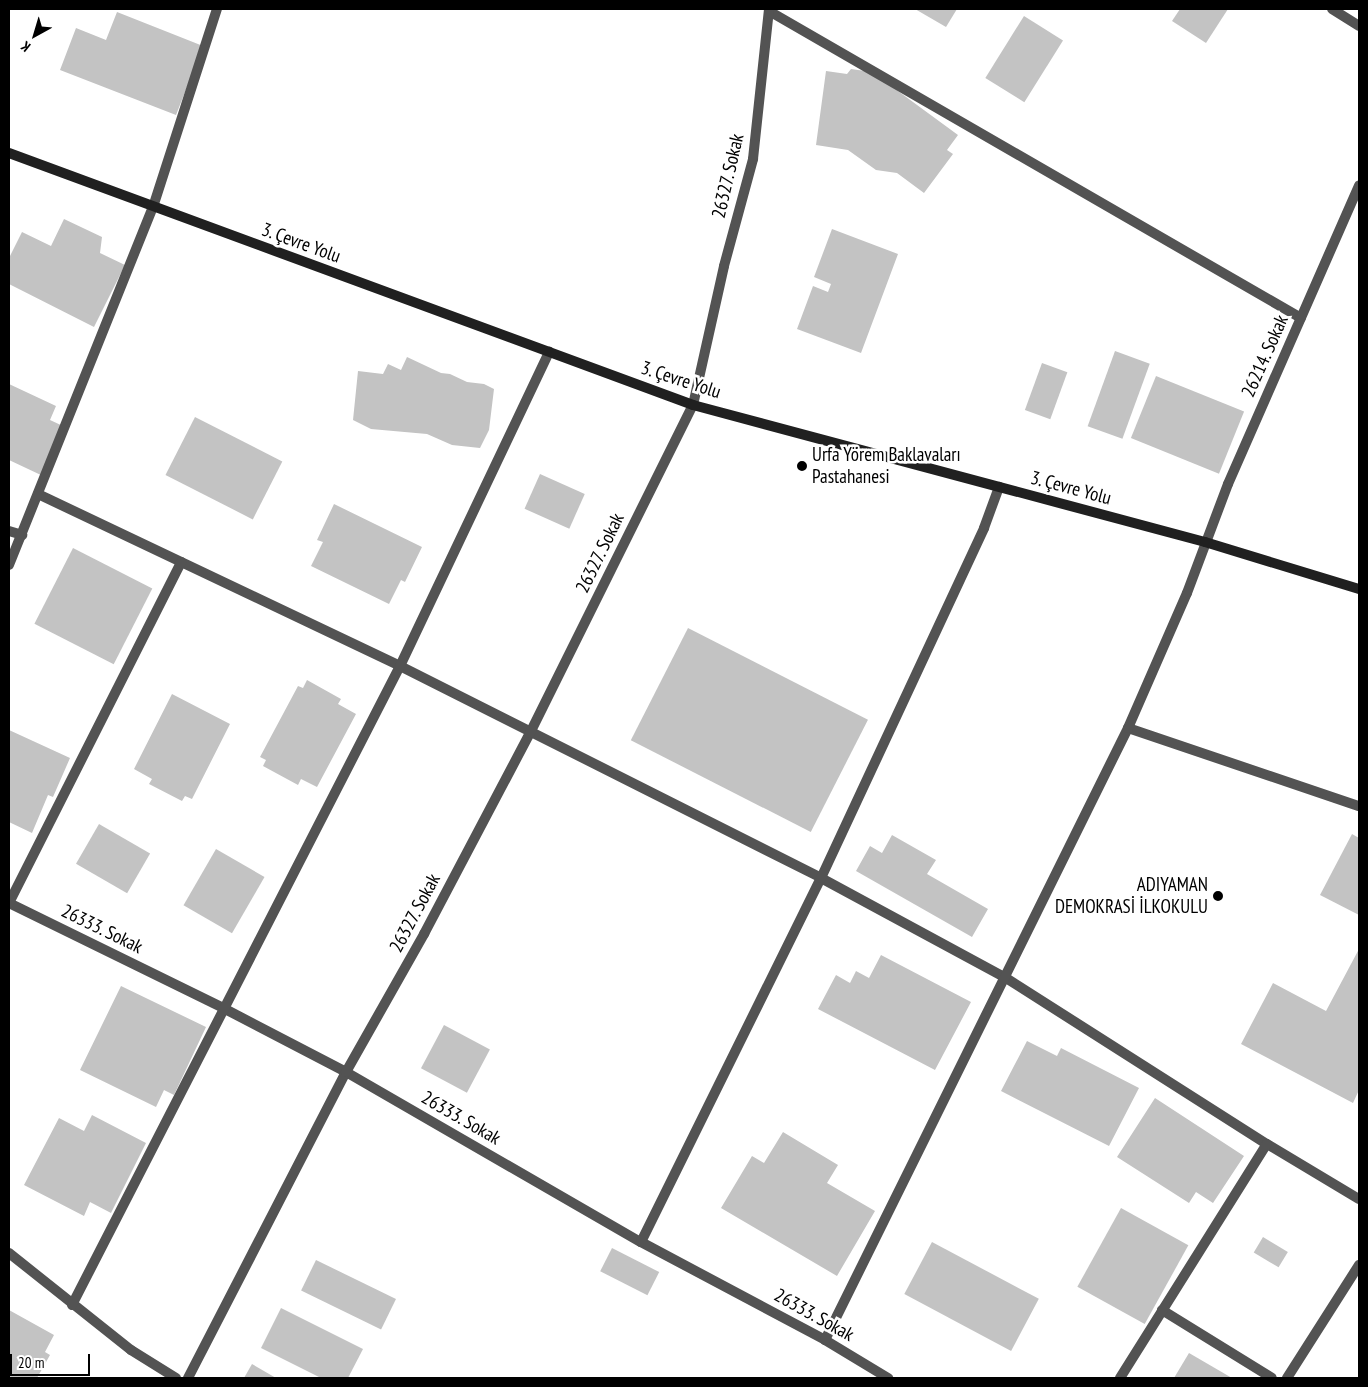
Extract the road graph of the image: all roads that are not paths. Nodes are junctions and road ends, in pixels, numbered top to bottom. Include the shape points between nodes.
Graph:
1 (217, 9) edge
2 (1332, 9) edge
3 (769, 10) edge
4 (1359, 26) edge
5 (9, 153) edge
6 (1359, 185) edge
7 (152, 207) junction
8 (1301, 318) junction
9 (549, 352) junction
10 (693, 405) junction
11 (999, 487) junction
12 (38, 494) junction
13 (9, 531) edge
14 (22, 535) junction
15 (1205, 542) junction
16 (182, 562) junction
17 (9, 565) edge
18 (1359, 589) edge
19 (400, 666) junction
20 (1128, 728) junction
21 (530, 733) junction
22 (1359, 806) edge
23 (821, 878) junction
24 (9, 903) edge
25 (1006, 978) junction
26 (225, 1008) junction
27 (346, 1072) junction
28 (1267, 1144) junction
29 (1358, 1194) edge
30 (641, 1242) junction
31 (9, 1254) edge
32 (1359, 1265) edge
33 (72, 1305) junction
34 (1162, 1310) junction
35 (825, 1340) junction
36 (176, 1378) edge
37 (188, 1378) edge
38 (888, 1378) edge
39 (1120, 1378) edge
40 (1272, 1378) edge
41 (1287, 1378) edge

1 - 7 street
2 - 4 street
3 - 8 street
3 - 10 street, 26327. Sokak via 753,159 724,266
5 - 7 main road, 3. Çevre Yolu
6 - 8 street, 26214. Sokak
7 - 9 main road, 3. Çevre Yolu
7 - 12 street
8 - 15 street, 26214. Sokak
9 - 10 main road, 3. Çevre Yolu
9 - 19 street
10 - 11 main road, 3. Çevre Yolu
10 - 21 street, 26327. Sokak
11 - 15 main road, 3. Çevre Yolu
11 - 23 street via 984,528
12 - 14 street
12 - 16 street
13 - 14 street
14 - 17 street
15 - 18 main road, 3. Çevre Yolu
15 - 20 street, 26214. Sokak via 1187,593
16 - 19 street
16 - 24 street
19 - 21 street
19 - 26 street
20 - 22 street
20 - 25 street, 26214. Sokak
21 - 23 street
21 - 27 street, 26327. Sokak via 424,934
23 - 25 street
23 - 30 street
24 - 26 street, 26333. Sokak
25 - 28 street
25 - 35 street, 26214. Sokak
26 - 27 street, 26333. Sokak
26 - 33 street
27 - 30 street, 26333. Sokak
27 - 37 street, 26327. Sokak
28 - 29 street
28 - 34 street
30 - 35 street, 26333. Sokak
31 - 33 street
32 - 41 street
33 - 36 street via 131,1350
34 - 39 street
34 - 40 street
35 - 38 street, 26333. Sokak

